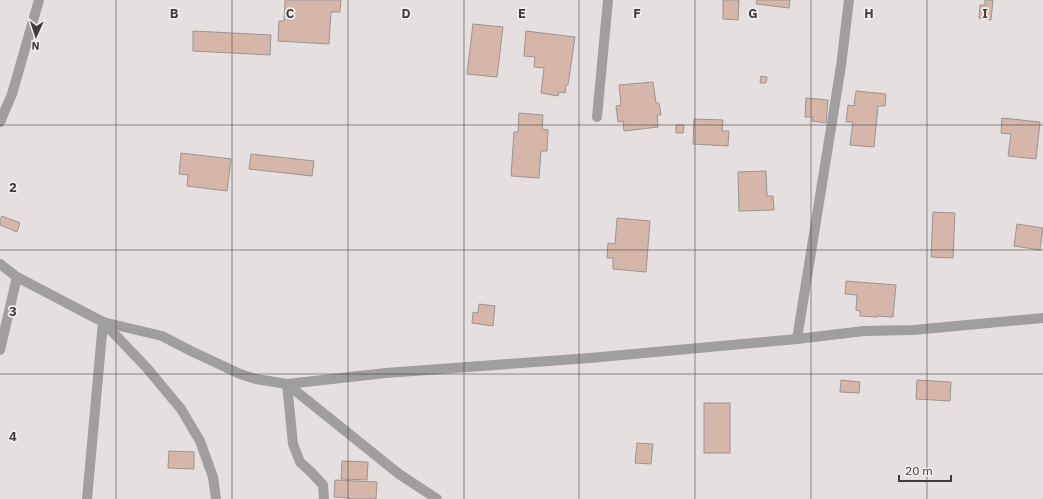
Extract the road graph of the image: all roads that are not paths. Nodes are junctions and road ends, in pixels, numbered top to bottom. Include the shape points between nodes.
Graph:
1 (39, 0) edge
2 (608, 0) edge
3 (849, 0) edge
4 (597, 117) dead end
5 (0, 122) edge
6 (0, 264) edge
7 (17, 277) junction
8 (1043, 318) edge
9 (102, 322) junction
10 (798, 339) junction
11 (0, 350) edge
12 (287, 384) junction
13 (87, 499) edge
14 (216, 499) edge
15 (324, 499) edge
16 (437, 499) edge

1 - 5 street via 12,94
2 - 4 street
3 - 10 street
6 - 7 street
7 - 9 street
7 - 11 street
8 - 10 street via 913,330 864,331
9 - 12 street via 162,336 240,374
9 - 13 street
9 - 14 street via 146,367 181,409 200,441 213,477
10 - 12 street
12 - 15 street via 293,444 300,462 323,485
12 - 16 street via 399,474

